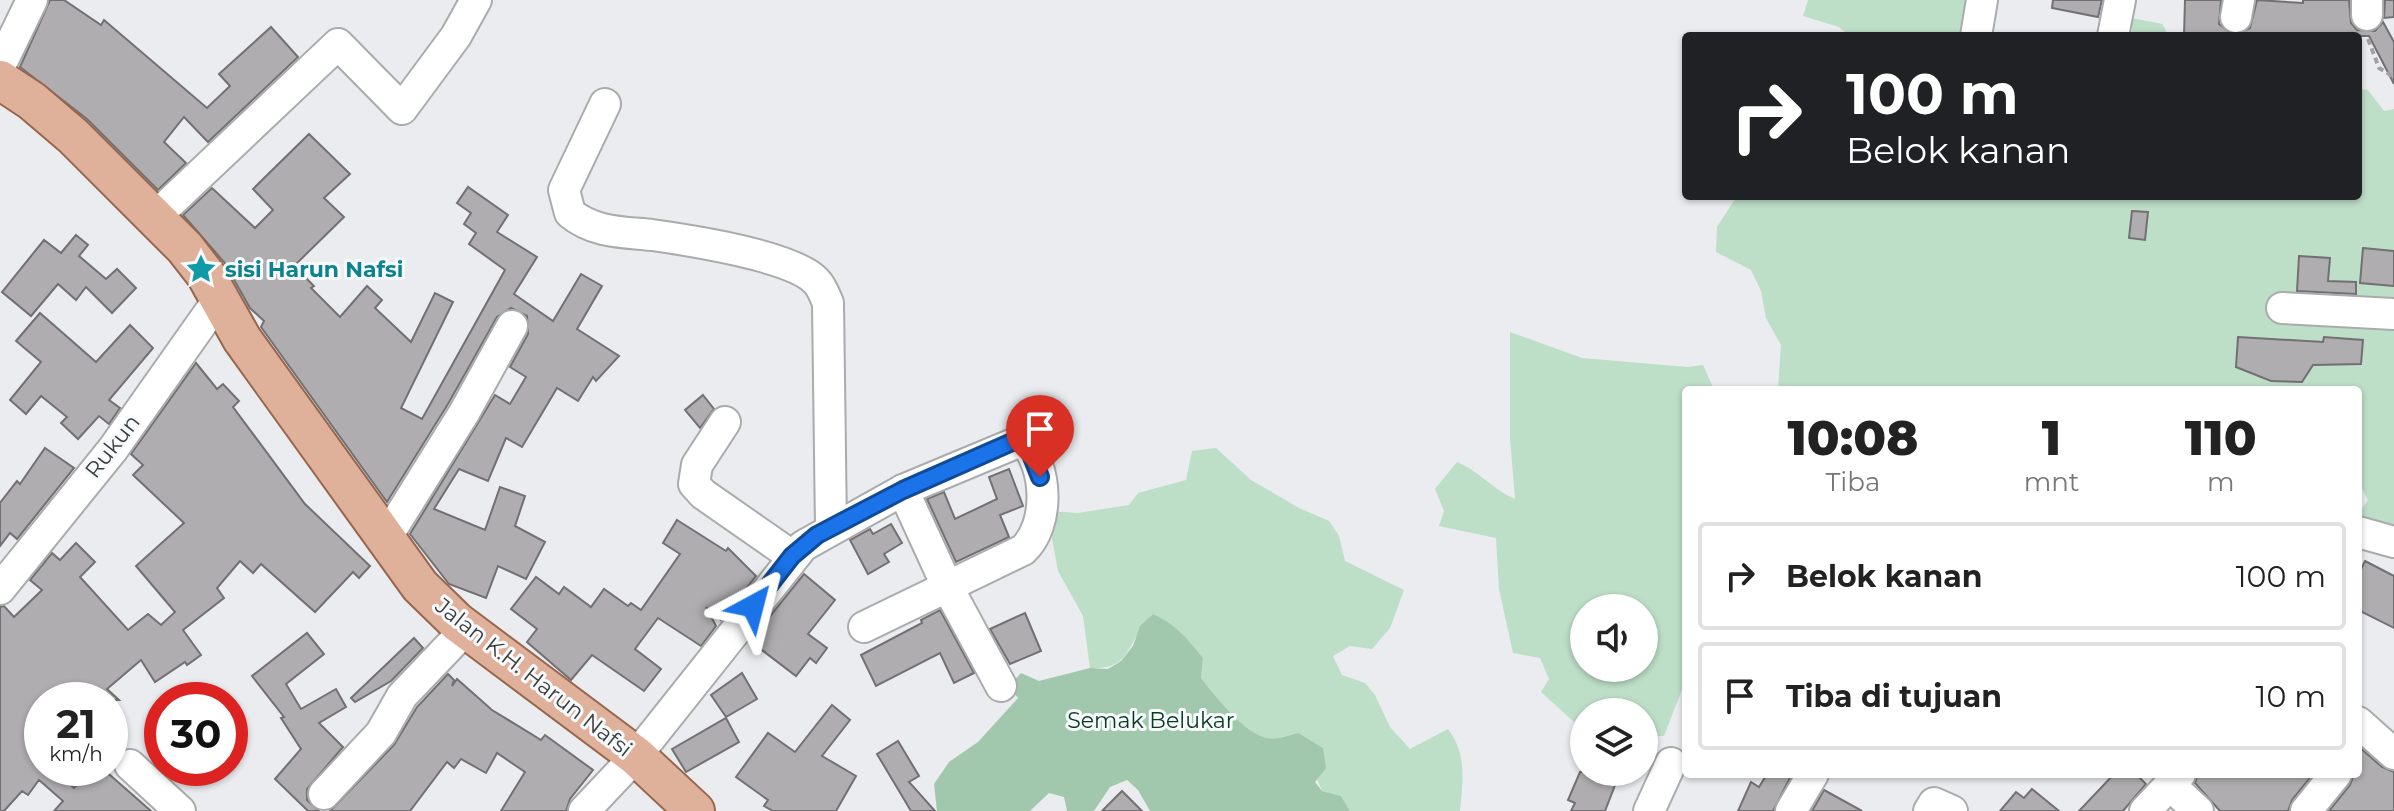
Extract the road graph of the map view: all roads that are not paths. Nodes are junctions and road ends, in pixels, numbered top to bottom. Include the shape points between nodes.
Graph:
1 (32, 0) edge
2 (476, 0) edge
3 (1982, 0) edge
4 (2120, 0) edge
5 (1977, 32) edge
6 (2114, 32) edge
7 (0, 66) edge
8 (0, 80) edge
9 (605, 104) dead end
10 (0, 105) edge
11 (156, 216) junction
12 (216, 304) junction
13 (2282, 308) dead end
14 (2394, 314) edge
15 (512, 326) dead end
16 (725, 422) dead end
17 (903, 490) junction
18 (831, 528) junction
19 (2362, 533) edge
20 (386, 538) junction
21 (2394, 542) edge
22 (792, 556) junction
23 (947, 586) junction
24 (0, 589) edge
25 (461, 625) junction
26 (864, 627) dead end
27 (1001, 686) dead end
28 (2362, 734) edge
29 (2394, 754) edge
30 (636, 756) junction
31 (1671, 763) dead end
32 (130, 765) dead end
33 (1811, 778) edge
34 (2333, 778) edge
35 (2175, 779) edge
36 (324, 794) dead end
37 (180, 811) edge
38 (584, 811) edge
39 (695, 811) edge
40 (1649, 811) edge
41 (1791, 811) edge
42 (1929, 811) edge
43 (1952, 811) edge
44 (2145, 811) edge
45 (2198, 811) edge
46 (2306, 811) edge

1 - 7 street
2 - 11 street via 402,109 338,44
3 - 5 street
4 - 6 street
8 - 11 main road, Jalan K.H. Harun Nafsi via 73,136
9 - 18 street via 564,190 570,213 592,227 706,244 795,267 817,282 828,303
10 - 12 main road, Jalan K.H. Harun Nafsi via 100,190
11 - 12 main road, Jalan K.H. Harun Nafsi via 199,266
12 - 20 main road, Jalan K.H. Harun Nafsi
12 - 24 street, Rukun via 113,449
13 - 14 street
15 - 20 street
16 - 22 street via 697,465 694,484
17 - 18 street
17 - 23 street
17 - 23 street via 1019,439 1027,444 1042,490 1033,541
18 - 22 street
19 - 21 street
20 - 25 main road, Jalan K.H. Harun Nafsi via 420,586
22 - 30 street
23 - 26 street
23 - 27 street
25 - 30 main road, Jalan K.H. Harun Nafsi
25 - 36 street via 402,696 381,733
28 - 29 street
30 - 38 street
30 - 39 main road, Jalan K.H. Harun Nafsi
31 - 40 street
32 - 37 street
33 - 41 street
34 - 46 street
35 - 44 street
35 - 45 street
42 - 43 street via 1934,803

